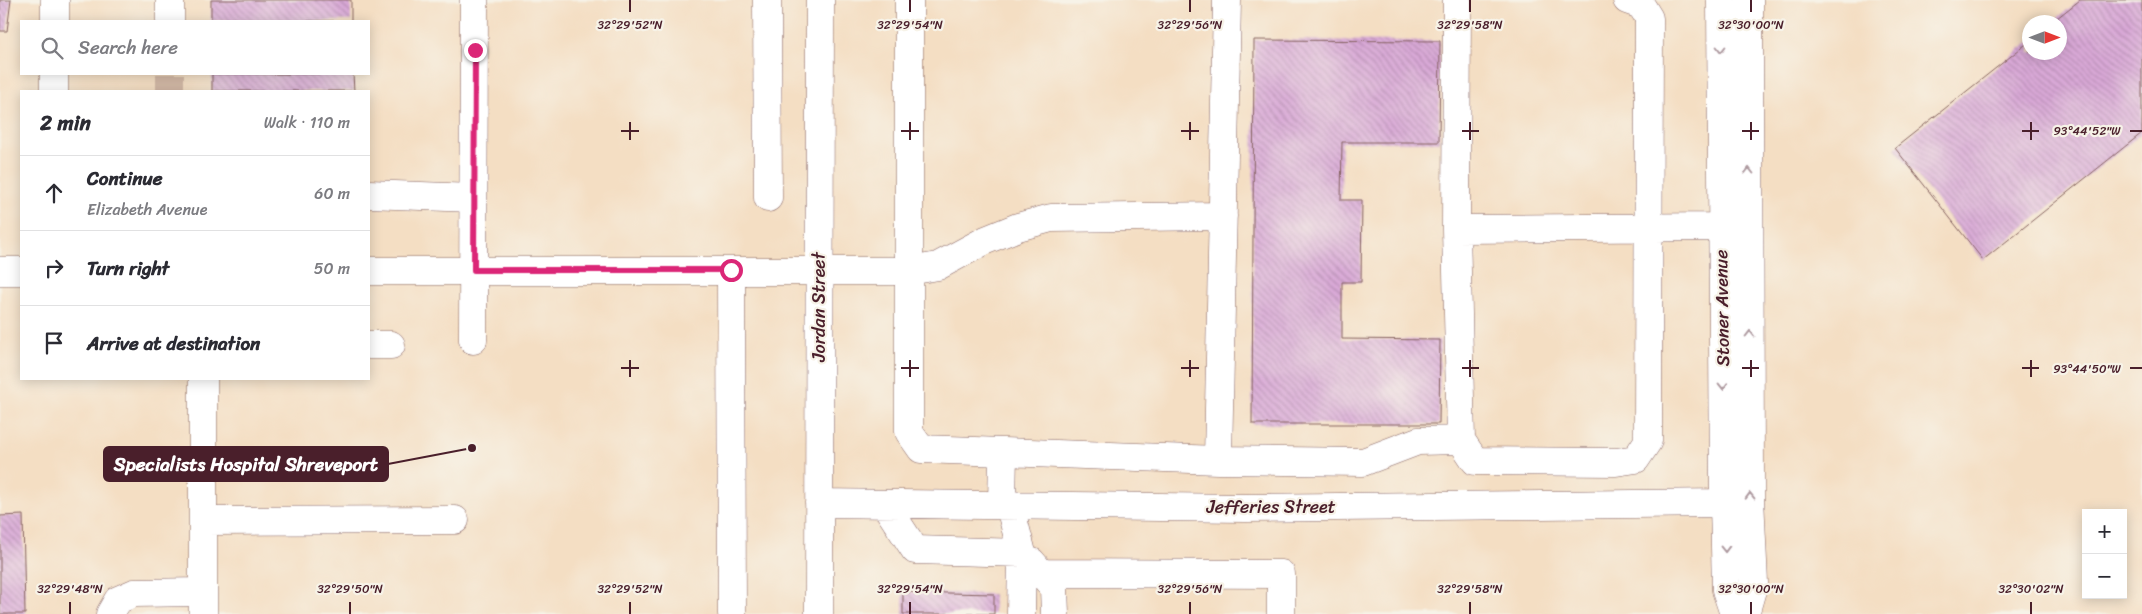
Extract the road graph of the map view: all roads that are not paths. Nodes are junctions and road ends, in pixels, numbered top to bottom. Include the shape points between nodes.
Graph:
1 (55, 0) edge
2 (170, 0) edge
3 (474, 0) edge
4 (767, 0) edge
5 (820, 0) edge
6 (909, 0) edge
7 (1227, 0) edge
8 (1457, 0) edge
9 (1627, 0) edge
10 (1721, 0) edge
11 (1749, 0) edge
12 (54, 20) edge
13 (170, 20) edge
14 (54, 75) edge
15 (54, 90) edge
16 (370, 194) edge
17 (473, 198) junction
18 (768, 198) dead end
19 (1222, 216) junction
20 (1721, 227) junction
21 (1456, 229) junction
22 (1648, 229) junction
23 (474, 270) junction
24 (731, 270) junction
25 (819, 270) junction
26 (0, 271) edge
27 (20, 271) edge
28 (370, 271) edge
29 (909, 271) junction
30 (473, 340) dead end
31 (203, 380) edge
32 (1460, 440) junction
33 (1003, 452) junction
34 (1218, 460) junction
35 (819, 504) junction
36 (885, 504) junction
37 (1724, 504) junction
38 (1006, 506) junction
39 (203, 520) junction
40 (456, 520) dead end
41 (1022, 553) junction
42 (1043, 573) junction
43 (203, 603) edge
44 (110, 614) edge
45 (732, 614) edge
46 (819, 614) edge
47 (1021, 614) edge
48 (1055, 614) edge
49 (1281, 614) edge
50 (1734, 614) edge
51 (1745, 614) edge

1 - 12 street
2 - 13 street
3 - 17 street
4 - 18 street
5 - 25 street, Jordan Street
6 - 29 street
7 - 19 street
8 - 21 street
9 - 22 street via 1641,5 1649,18
10 -> 20 street, Stoner Avenue
51 -> 11 street, Stoner Avenue via 1754,583 1750,498
14 - 15 street
16 - 17 street
17 - 23 street
19 - 29 street via 1051,218 1010,230 938,266
19 - 34 street
20 - 22 street
20 -> 37 street, Stoner Avenue
21 - 22 street
21 - 32 street
22 - 32 street via 1648,441 1636,459 1616,462 1475,461
23 - 24 street
23 - 28 street
23 - 30 street
24 - 25 street
24 - 45 street
25 - 29 street
25 - 35 street, Jordan Street
26 - 27 street
29 - 33 street via 909,432 921,449
31 - 39 street
32 - 34 street via 1418,441 1363,462
33 - 34 street
33 - 38 street
35 - 36 street, Jefferies Street
35 - 46 street, Jordan Street
36 - 38 street, Jefferies Street
36 - 41 street via 915,550
37 - 38 street, Jefferies Street via 1245,508
37 -> 50 street, Stoner Avenue via 1726,590
38 - 41 street
39 - 40 street
39 - 43 street
41 - 42 street
41 - 47 street
42 - 48 street via 1054,588
42 - 49 street via 1280,574
43 - 44 street via 134,593 118,600

